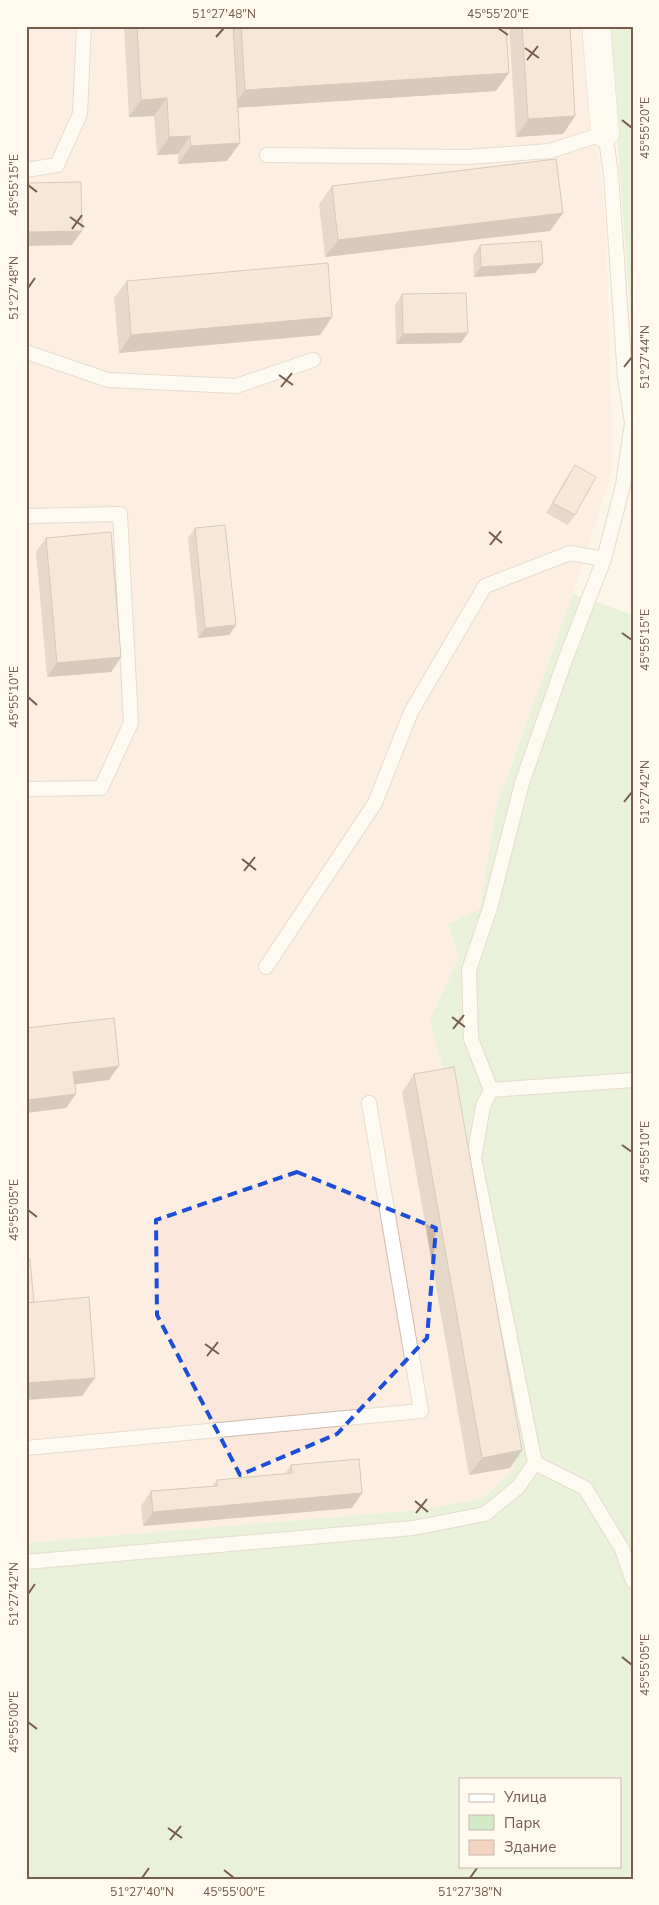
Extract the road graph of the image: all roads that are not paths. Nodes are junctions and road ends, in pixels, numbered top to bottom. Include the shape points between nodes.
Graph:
1 (84, 26) edge
2 (596, 26) edge
3 (605, 133) junction
4 (267, 155) dead end
5 (26, 170) edge
6 (26, 352) edge
7 (313, 360) dead end
8 (26, 516) edge
9 (604, 559) junction
10 (26, 789) edge
11 (266, 966) dead end
12 (633, 1080) edge
13 (491, 1090) junction
14 (369, 1103) dead end
15 (26, 1448) edge
16 (535, 1463) junction
17 (26, 1562) edge
18 (633, 1580) edge

1 - 5 lane via 80,114 57,165
2 - 3 street
3 - 4 lane via 550,150 467,157
3 - 9 lane via 611,174 624,377 632,423 624,486
6 - 7 lane via 108,380 236,386
8 - 10 lane via 120,514 132,723 101,788
9 - 11 lane via 570,553 485,586 411,712 376,803
9 - 13 lane via 522,783 490,908 470,970 471,1039
12 - 13 lane
13 - 16 lane via 483,1106 474,1158
14 - 15 lane via 421,1411
16 - 17 lane via 518,1487 485,1514 476,1516 413,1528
16 - 18 lane via 585,1488 622,1550

